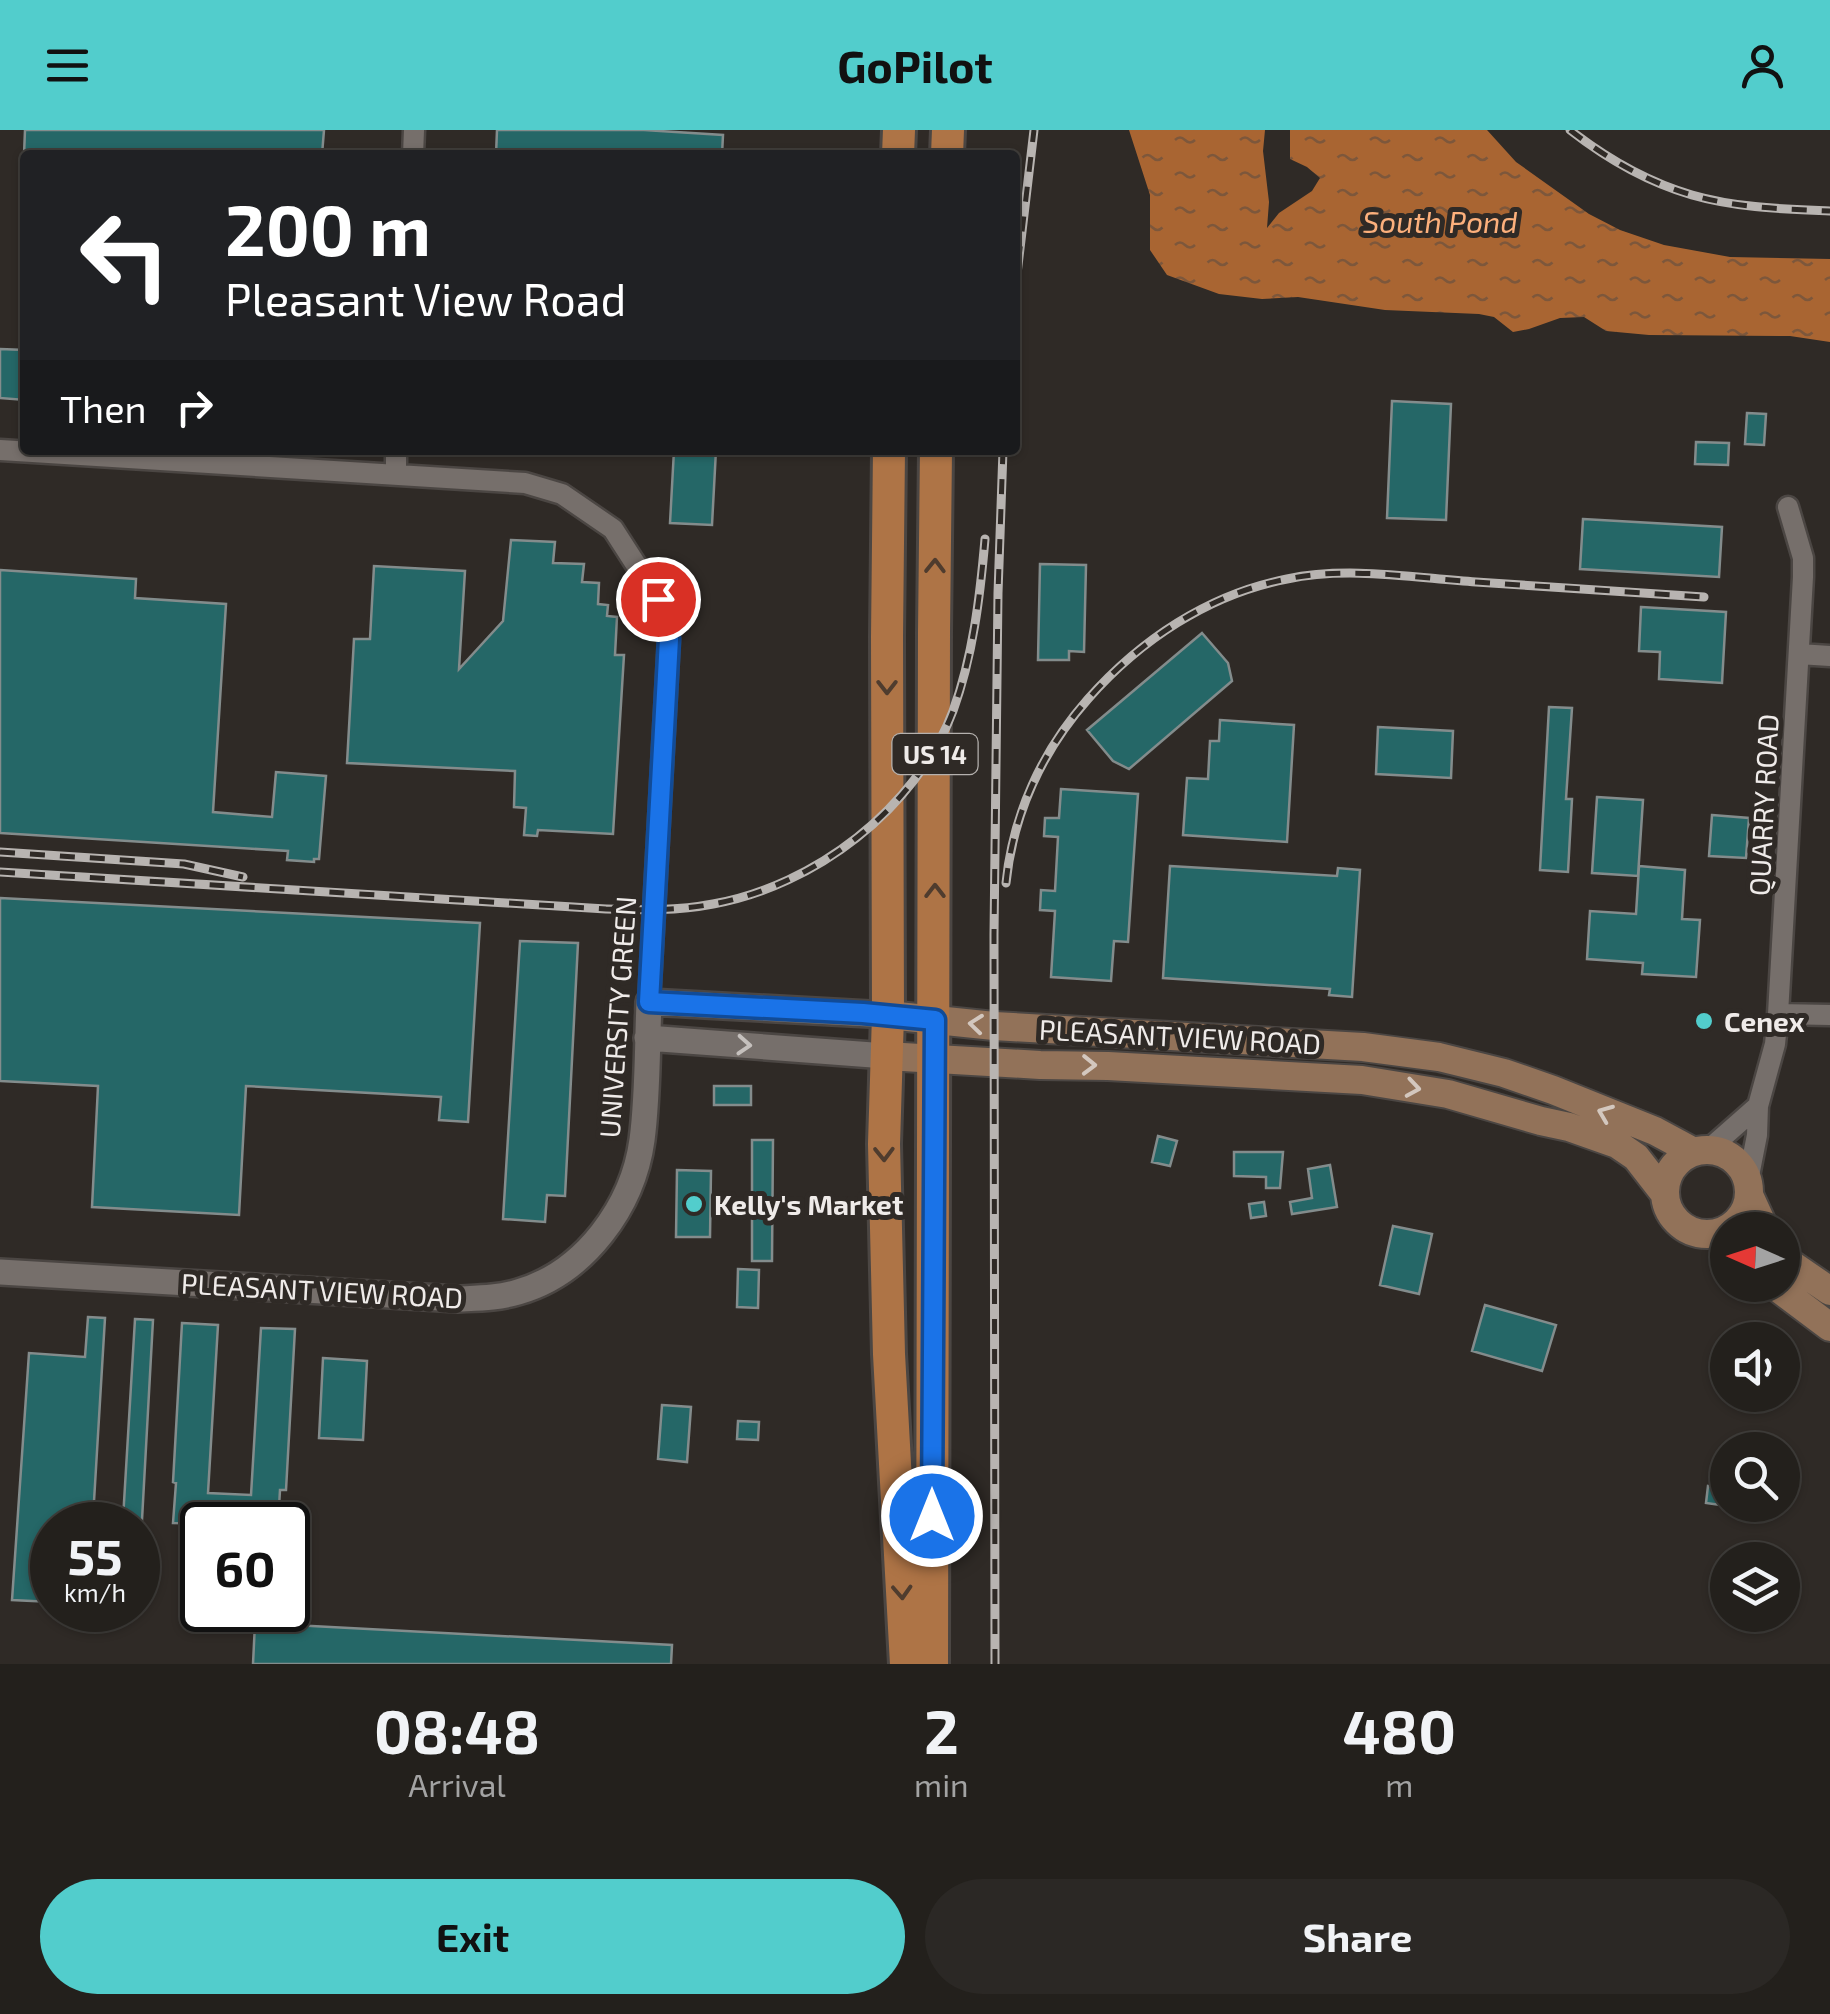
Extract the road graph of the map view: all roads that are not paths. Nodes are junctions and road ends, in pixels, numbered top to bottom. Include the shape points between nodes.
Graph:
1 (82, 455) edge
2 (396, 455) edge
3 (889, 455) edge
4 (936, 455) edge
5 (396, 474) junction
6 (1788, 507) dead end
7 (1800, 654) junction
8 (1830, 656) edge
9 (649, 1002) junction
10 (1778, 1014) junction
11 (1830, 1015) edge
12 (888, 1016) junction
13 (935, 1020) junction
14 (647, 1038) junction
15 (886, 1056) junction
16 (934, 1058) junction
17 (1758, 1106) junction
18 (1701, 1151) junction
19 (1748, 1188) junction
20 (1664, 1194) junction
21 (1758, 1212) edge
22 (613, 1216) joint
23 (1700, 1234) junction
24 (1710, 1240) edge
25 (1800, 1270) edge
26 (0, 1272) edge
27 (1830, 1291) edge
28 (1797, 1302) edge
29 (1830, 1326) edge
30 (906, 1664) edge
31 (932, 1664) edge

1 - 5 street
2 - 5 street
3 -> 12 main road, US 14
13 -> 4 main road, US 14
5 - 9 street, UNIVERSITY GREEN via 544,487 615,531 658,599 669,639
6 - 7 street, QUARRY ROAD via 1803,558
7 - 8 street
7 - 10 street, QUARRY ROAD
9 - 12 street, PLEASANT VIEW ROAD
9 - 14 street, UNIVERSITY GREEN
10 - 11 street
10 - 17 street, QUARRY ROAD
12 - 13 main road, PLEASANT VIEW ROAD
12 - 15 main road, US 14
13 - 16 main road, US 14
18 -> 13 main road, PLEASANT VIEW ROAD via 1553,1090 1439,1056
14 -> 15 street, PLEASANT VIEW ROAD
14 - 22 street, UNIVERSITY GREEN via 642,1141
15 - 16 main road, PLEASANT VIEW ROAD
15 -> 30 main road, US 14 via 889,1354
16 -> 20 main road, PLEASANT VIEW ROAD via 1362,1080 1448,1094 1617,1144
16 - 31 main road, US 14
17 - 18 street
17 - 19 street, QUARRY ROAD
18 - 19 main road via 1733,1159
18 - 20 main road via 1673,1167
19 - 21 main road
19 - 23 main road via 1739,1220
20 - 23 main road via 1675,1220
22 - 26 street, PLEASANT VIEW ROAD via 569,1266 518,1292 485,1298
23 - 24 main road
25 - 27 main road
28 - 29 main road

